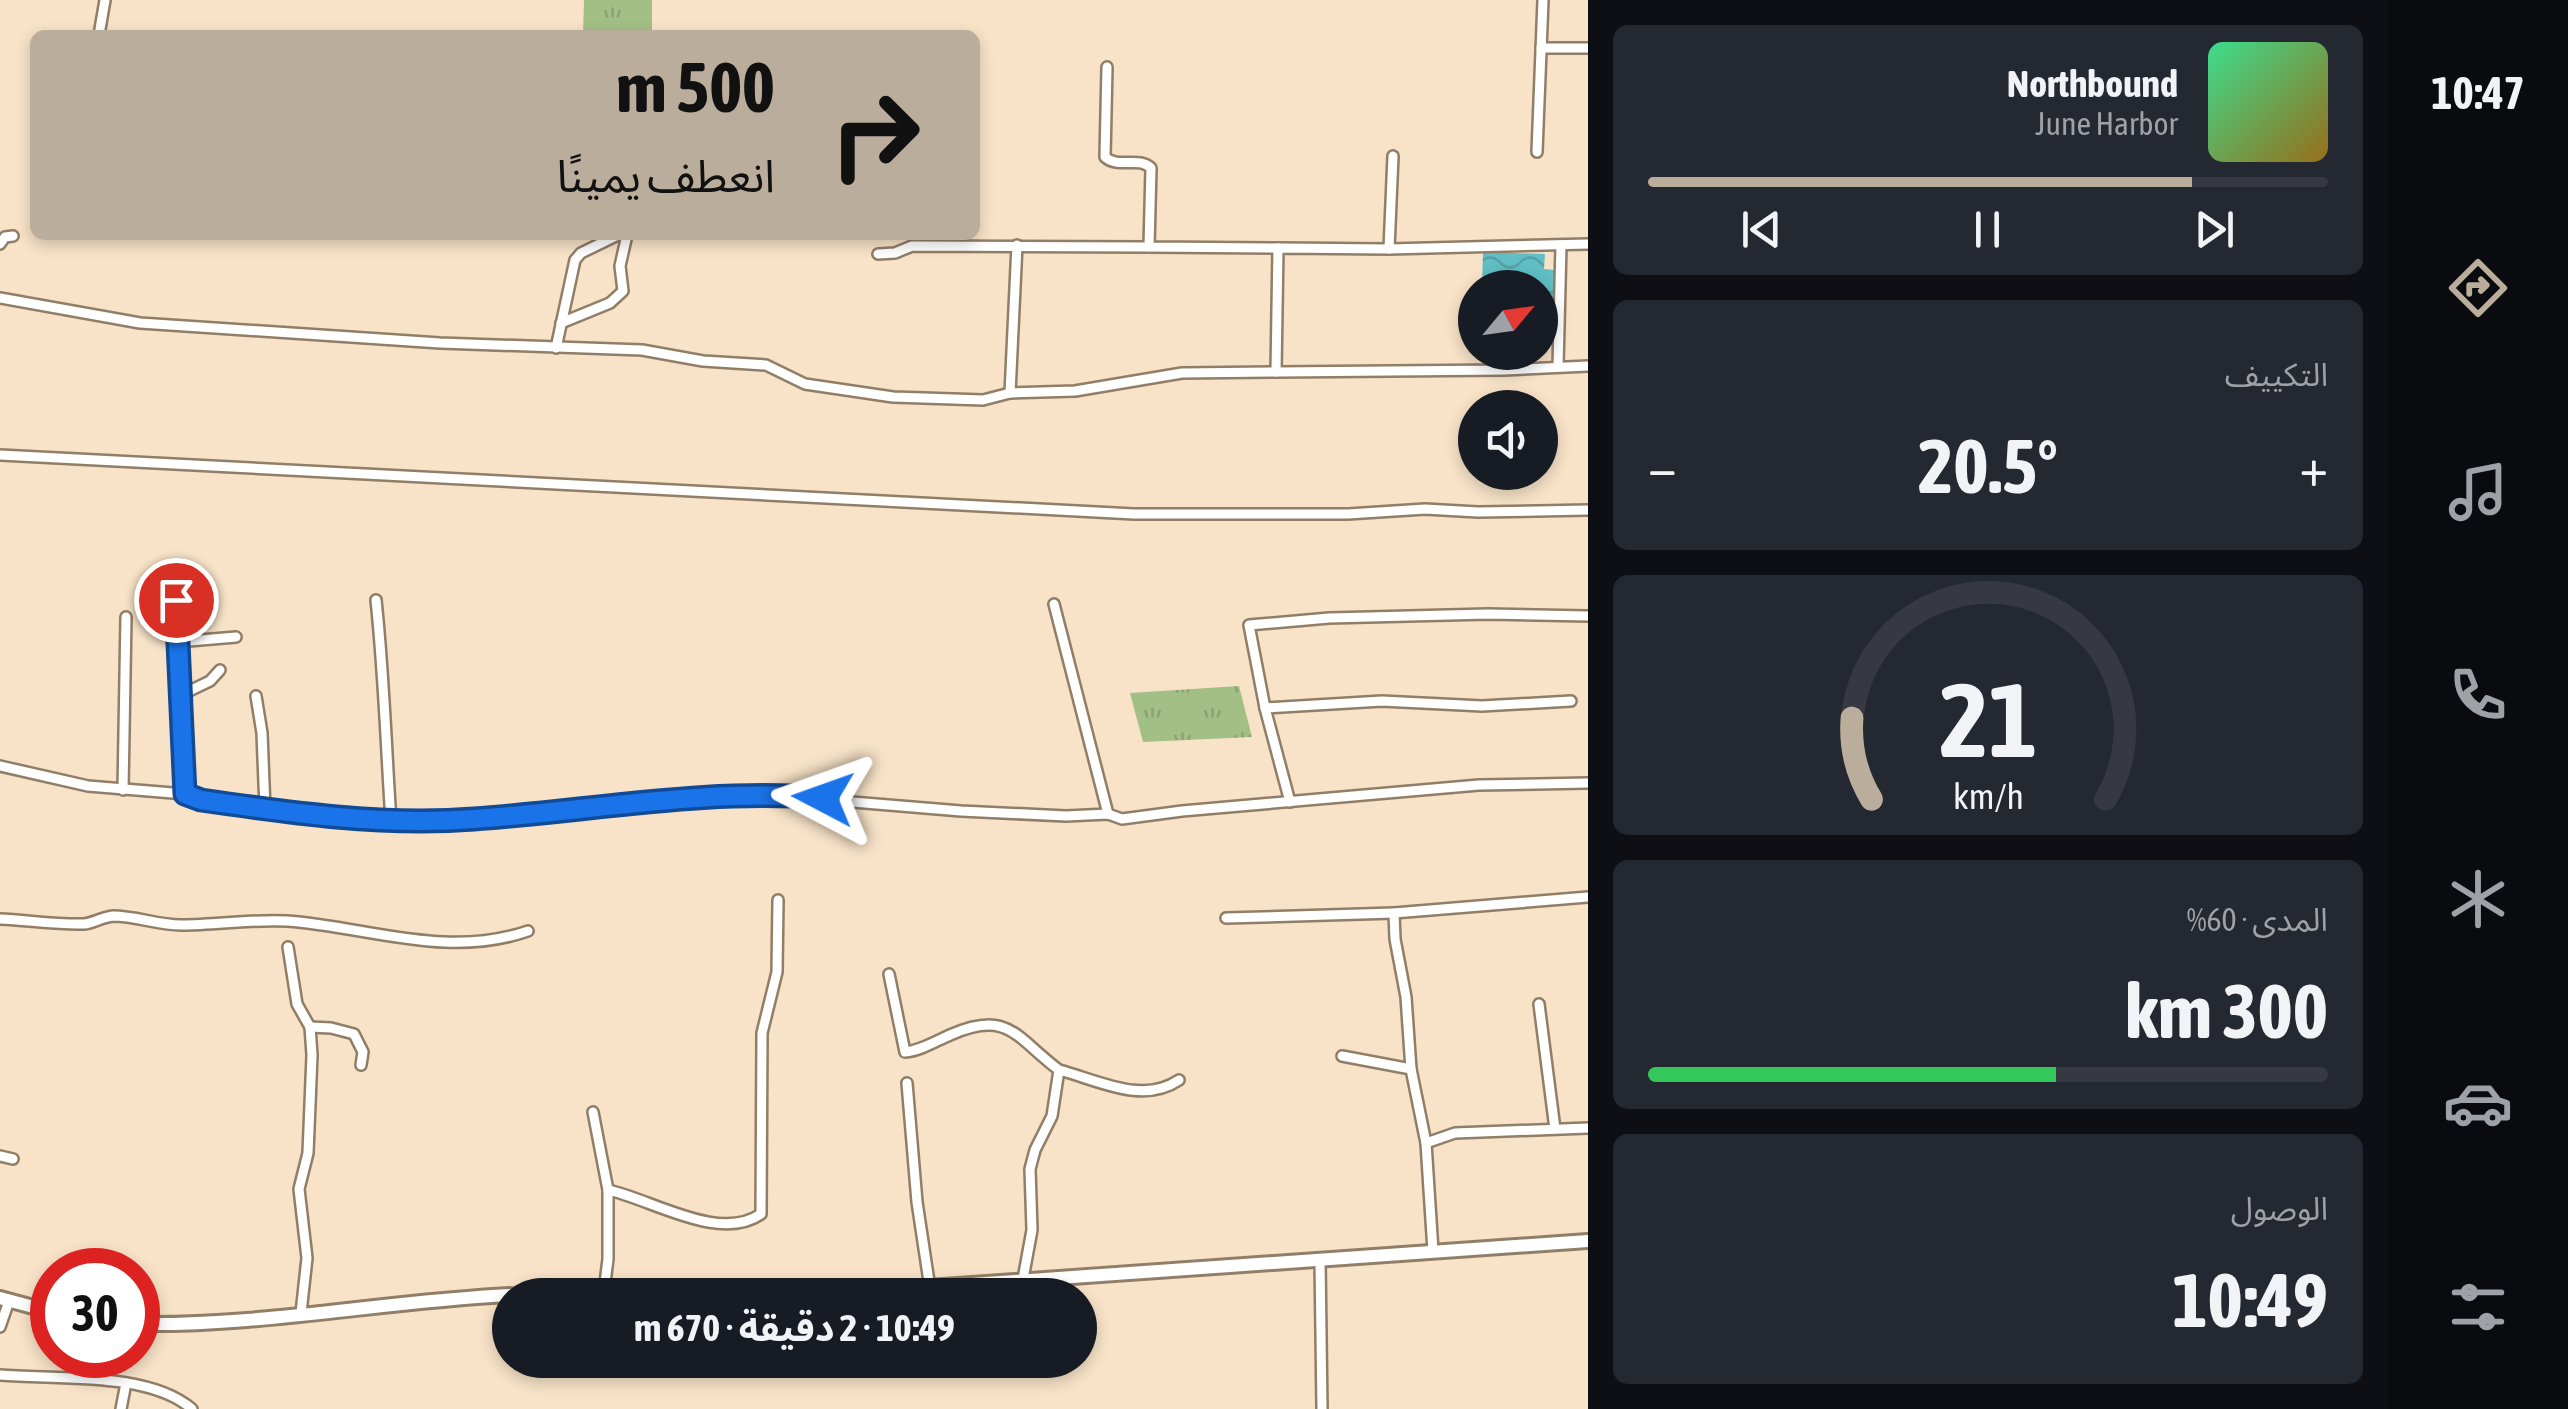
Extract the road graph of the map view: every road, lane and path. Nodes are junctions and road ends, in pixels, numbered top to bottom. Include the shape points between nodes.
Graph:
1 (104, 0) edge
2 (1543, 0) edge
3 (100, 30) edge
4 (1541, 48) junction
5 (1588, 48) edge
6 (1107, 68) dead end
7 (1537, 152) dead end
8 (1393, 156) dead end
9 (13, 236) dead end
10 (608, 240) edge
11 (625, 240) edge
12 (0, 244) edge
13 (1561, 244) junction
14 (1588, 244) edge
15 (1017, 246) junction
16 (1149, 248) junction
17 (1278, 248) junction
18 (1389, 249) junction
19 (878, 254) dead end
20 (0, 298) edge
21 (561, 322) junction
22 (556, 348) junction
23 (1558, 366) joint
24 (1588, 366) edge
25 (1504, 370) edge
26 (1276, 372) junction
27 (1010, 393) junction
28 (0, 455) edge
29 (1588, 510) edge
30 (176, 600) dead end
31 (376, 600) dead end
32 (1054, 604) dead end
33 (1588, 616) edge
34 (126, 617) dead end
35 (236, 637) dead end
36 (177, 642) junction
37 (220, 670) dead end
38 (181, 695) junction
39 (256, 696) dead end
40 (1571, 701) dead end
41 (1265, 708) junction
42 (0, 766) edge
43 (1588, 783) edge
44 (123, 790) junction
45 (185, 794) junction
46 (1290, 802) junction
47 (265, 809) junction
48 (1108, 814) junction
49 (391, 820) junction
50 (1588, 897) edge
51 (778, 900) dead end
52 (1394, 913) junction
53 (1226, 918) dead end
54 (0, 919) edge
55 (528, 932) dead end
56 (288, 947) dead end
57 (889, 974) dead end
58 (1540, 1004) dead end
59 (310, 1028) junction
60 (1342, 1056) dead end
61 (360, 1065) dead end
62 (1410, 1069) junction
63 (1059, 1070) junction
64 (1179, 1080) dead end
65 (907, 1083) dead end
66 (593, 1112) dead end
67 (1588, 1128) edge
68 (1555, 1129) junction
69 (1426, 1143) junction
70 (0, 1156) edge
71 (13, 1159) dead end
72 (608, 1190) junction
73 (1588, 1241) edge
74 (1434, 1251) junction
75 (1320, 1260) junction
76 (606, 1278) edge
77 (928, 1278) edge
78 (1022, 1278) edge
79 (1038, 1278) edge
80 (492, 1296) edge
81 (4, 1299) edge
82 (30, 1306) edge
83 (301, 1313) junction
84 (160, 1323) edge
85 (0, 1327) edge
86 (0, 1375) edge
87 (126, 1382) junction
88 (121, 1409) edge
89 (192, 1409) edge
90 (1322, 1409) edge

1 - 3 street
2 - 4 street
4 - 5 street
4 - 7 street
6 - 16 street via 1105,157 1151,168
8 - 18 street
9 - 12 street
10 - 21 street via 576,260
11 - 21 street via 623,292
13 - 14 street
13 - 18 street
13 - 23 street
15 - 16 street
15 - 19 street via 912,246
15 - 27 street
16 - 17 street
17 - 18 street
17 - 26 street
20 - 22 street via 140,323
21 - 22 street
22 - 27 street via 620,348 758,364 805,384 893,397 984,400
23 - 24 street
25 - 26 street
26 - 27 street via 1182,372 1075,391
28 - 29 street via 1134,514
30 - 36 street
31 - 49 street
32 - 48 street
33 - 41 street via 1249,624
34 - 44 street
35 - 36 street
36 - 38 street
37 - 38 street
38 - 45 street
39 - 47 street
40 - 41 street
41 - 46 street
42 - 44 street
43 - 46 street
44 - 45 street
45 - 47 street
46 - 48 street via 1122,819
47 - 49 street
48 - 49 street via 996,813 757,794
50 - 52 street
51 - 72 street via 777,972 762,1033 761,1214 740,1221 694,1219
52 - 53 street
52 - 62 street
54 - 55 street via 285,921 455,944
56 - 59 street via 298,1004
57 - 63 street via 905,1052 989,1023 1015,1030
58 - 68 street
59 - 61 street via 354,1034
59 - 83 street via 308,1153 299,1189 307,1258
60 - 62 street
62 - 69 street
63 - 64 street via 1148,1092
63 - 78 street via 1052,1116 1030,1169 1032,1230
65 - 77 street
66 - 72 street
67 - 68 street
68 - 69 street via 1455,1133
69 - 74 street
70 - 71 street
72 - 76 street
73 - 74 street
74 - 75 street
75 - 79 street
75 - 90 street
80 - 83 street
81 - 82 street
81 - 85 street
83 - 84 street
86 - 87 street
87 - 88 street
87 - 89 street

